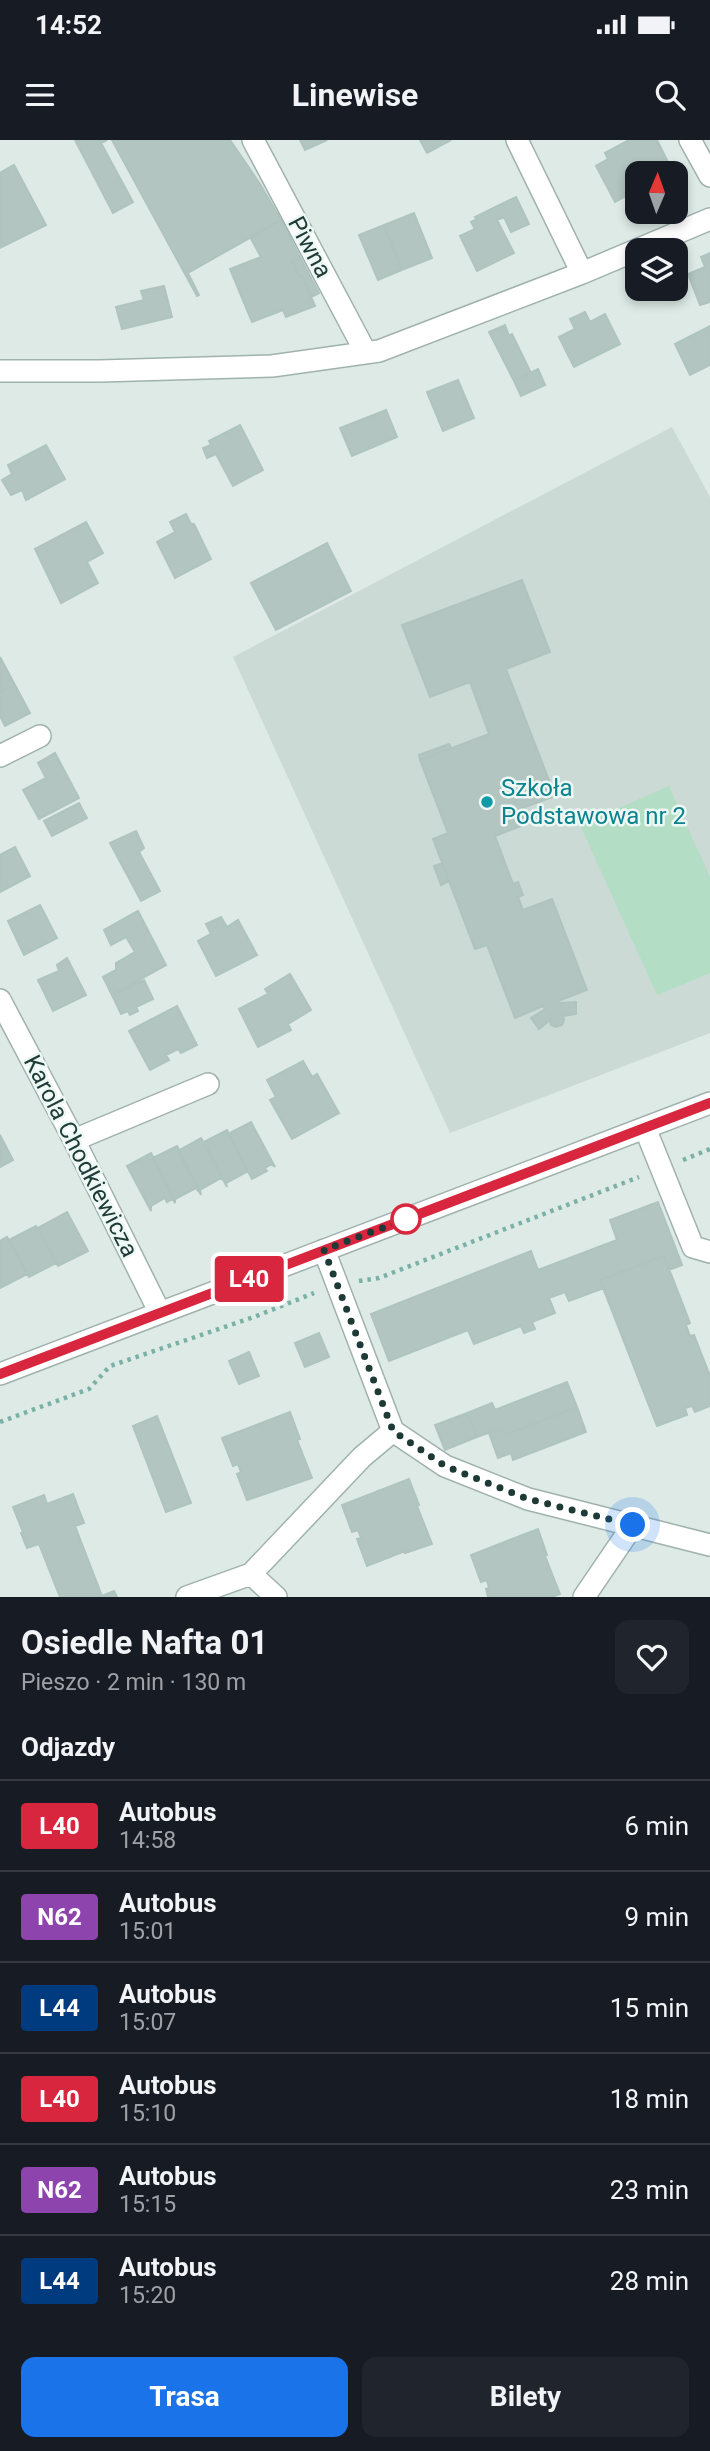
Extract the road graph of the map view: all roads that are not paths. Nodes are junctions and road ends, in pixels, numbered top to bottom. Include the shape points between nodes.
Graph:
1 (253, 140) edge
2 (517, 140) edge
3 (690, 140) edge
4 (710, 176) edge
5 (710, 219) edge
6 (582, 273) junction
7 (366, 353) junction
8 (0, 371) edge
9 (40, 736) dead end
10 (0, 756) edge
11 (0, 1000) edge
12 (208, 1084) dead end
13 (710, 1103) edge
14 (645, 1128) junction
15 (74, 1140) junction
16 (324, 1250) junction
17 (710, 1252) edge
18 (160, 1313) junction
19 (0, 1374) edge
20 (393, 1431) junction
21 (633, 1525) junction
22 (710, 1545) edge
23 (251, 1574) junction
24 (187, 1597) edge
25 (276, 1597) edge
26 (584, 1597) edge

1 - 7 street, Piwna
2 - 6 street
3 - 4 street
5 - 6 street
6 - 7 street
7 - 8 street via 272,366
9 - 10 street
11 - 15 street, Karola Chodkiewicza
12 - 15 street
13 - 14 street
14 - 16 street
14 - 17 street via 694,1247
15 - 18 street, Karola Chodkiewicza
16 - 18 street
16 - 20 street
18 - 19 street
20 - 21 street via 445,1466 528,1499
20 - 23 street via 362,1457
21 - 22 street
21 - 26 street
23 - 24 street
23 - 25 street

